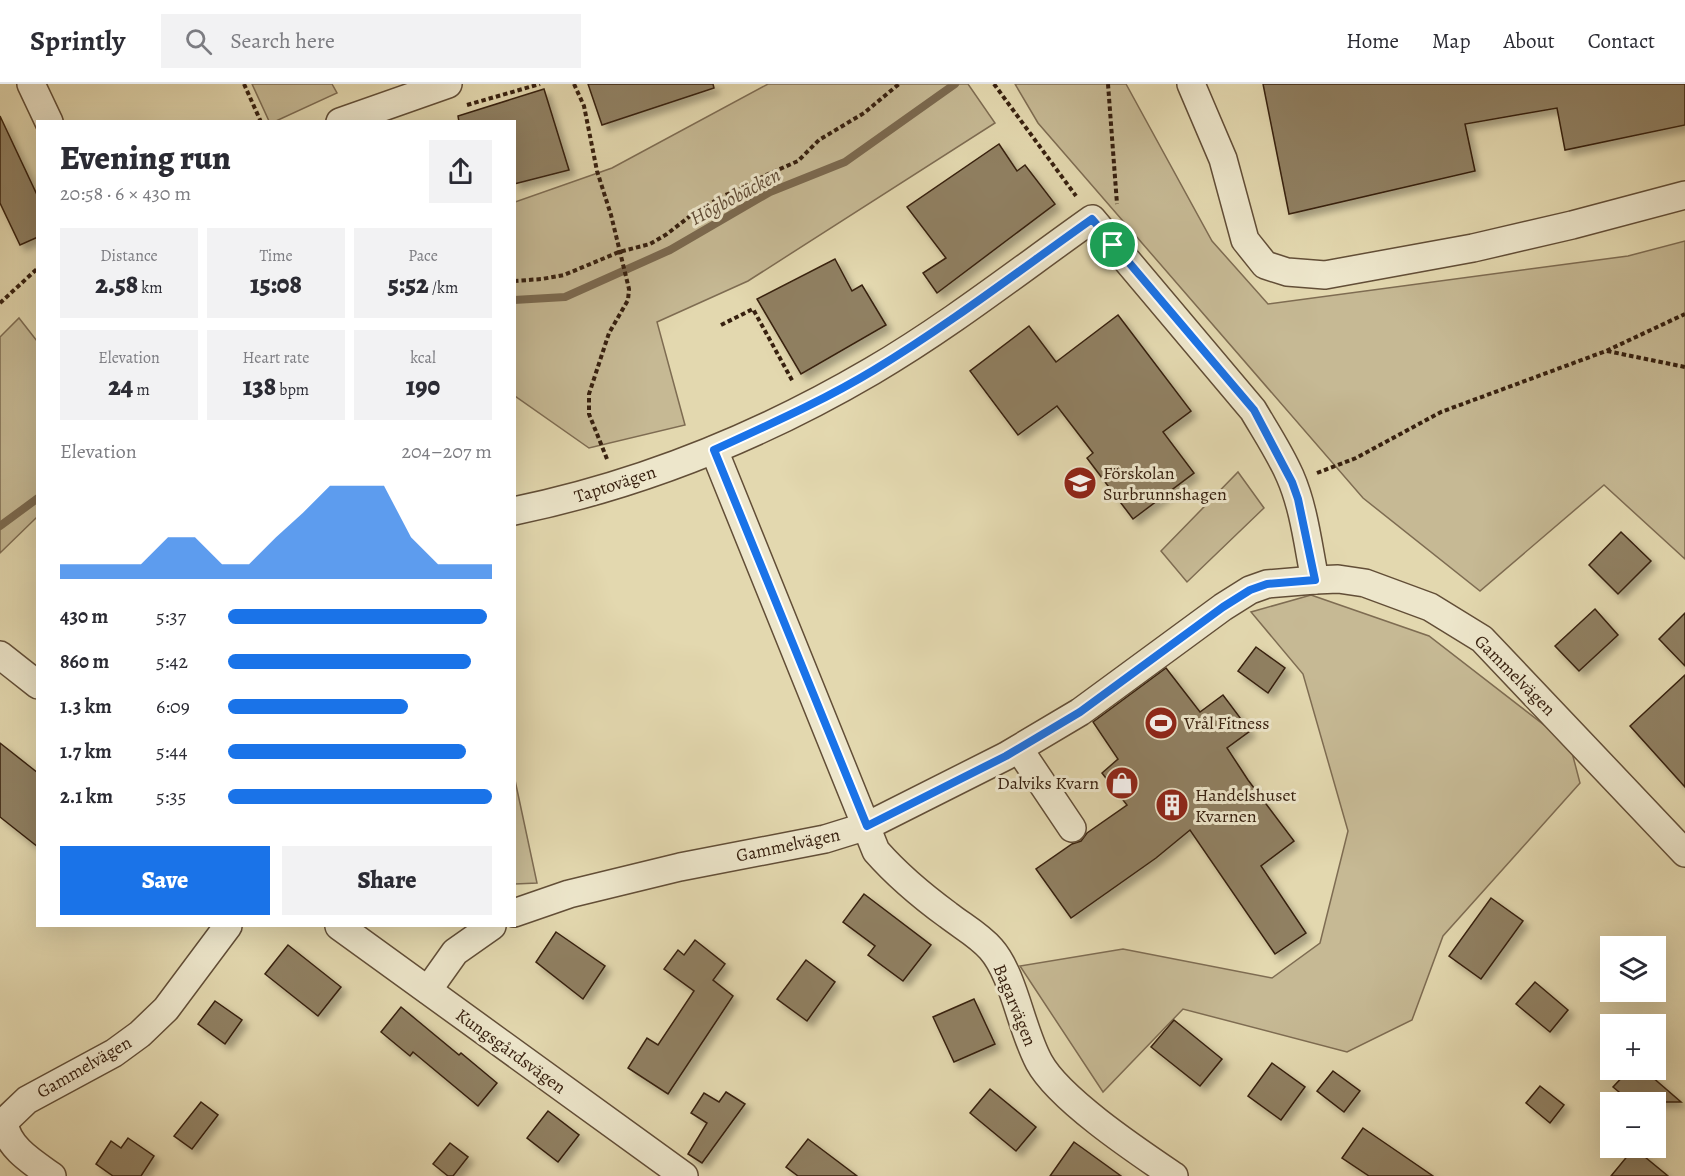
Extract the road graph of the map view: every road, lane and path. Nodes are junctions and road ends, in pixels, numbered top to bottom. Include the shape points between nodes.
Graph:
1 (31, 84) edge
2 (244, 84) edge
3 (448, 84) edge
4 (540, 84) edge
5 (574, 84) edge
6 (899, 84) edge
7 (994, 84) edge
8 (1108, 84) edge
9 (1191, 84) edge
10 (466, 105) dead end
11 (48, 120) edge
12 (260, 120) edge
13 (346, 120) edge
14 (1685, 195) edge
15 (1092, 219) junction
16 (1113, 245) junction
17 (619, 252) junction
18 (36, 270) edge
19 (516, 281) edge
20 (0, 303) edge
21 (1685, 314) edge
22 (721, 325) dead end
23 (1606, 351) junction
24 (1685, 367) edge
25 (806, 407) junction
26 (714, 450) junction
27 (1292, 482) junction
28 (614, 485) junction
29 (516, 511) edge
30 (1315, 580) junction
31 (0, 655) edge
32 (36, 683) edge
33 (1019, 749) junction
34 (867, 826) junction
35 (1072, 828) dead end
36 (1685, 853) edge
37 (516, 912) edge
38 (227, 927) edge
39 (340, 927) edge
40 (491, 927) edge
41 (428, 990) junction
42 (2, 1120) edge
43 (51, 1176) edge
44 (684, 1176) edge
45 (1173, 1176) edge

1 - 11 street
2 - 12 path
3 - 13 street
4 - 10 path
5 - 17 path via 584,106
6 - 17 path via 864,113 819,140 798,161 725,195 650,244
7 - 15 path
8 - 16 path via 1120,230
9 - 14 street via 1223,159 1245,240 1265,265 1287,272 1325,275 1473,248
15 - 16 street
15 - 25 street, Taptovägen via 942,326 873,371
16 - 27 street via 1254,410
17 - 19 path via 564,275
17 - 28 path via 629,289 628,300 609,333 589,393 589,414 605,450
18 - 20 path
21 - 23 path
22 - 25 path via 753,309
23 - 24 path
23 - 27 path via 1441,412 1356,458
25 - 26 street, Taptovägen
26 - 28 street, Taptovägen
26 - 34 street
27 - 30 street
28 - 29 street, Taptovägen
30 - 33 street, Gammelvägen via 1267,584 1250,590 1080,712
30 - 36 street, Gammelvägen via 1365,583 1430,607 1482,639
31 - 32 street
33 - 34 street, Gammelvägen
33 - 35 street
34 - 37 street, Gammelvägen via 825,839 680,867 569,894
34 - 45 street, Bagarvägen via 876,851 889,865 991,949 1003,968 1024,1029 1047,1075 1085,1110
38 - 42 street, Gammelvägen via 166,1009 140,1034 114,1053 27,1100
39 - 41 street, Kungsgårdsvägen
40 - 41 street via 455,952
41 - 44 street, Kungsgårdsvägen
42 - 43 street, Gammelvägen via 5,1131 22,1153

